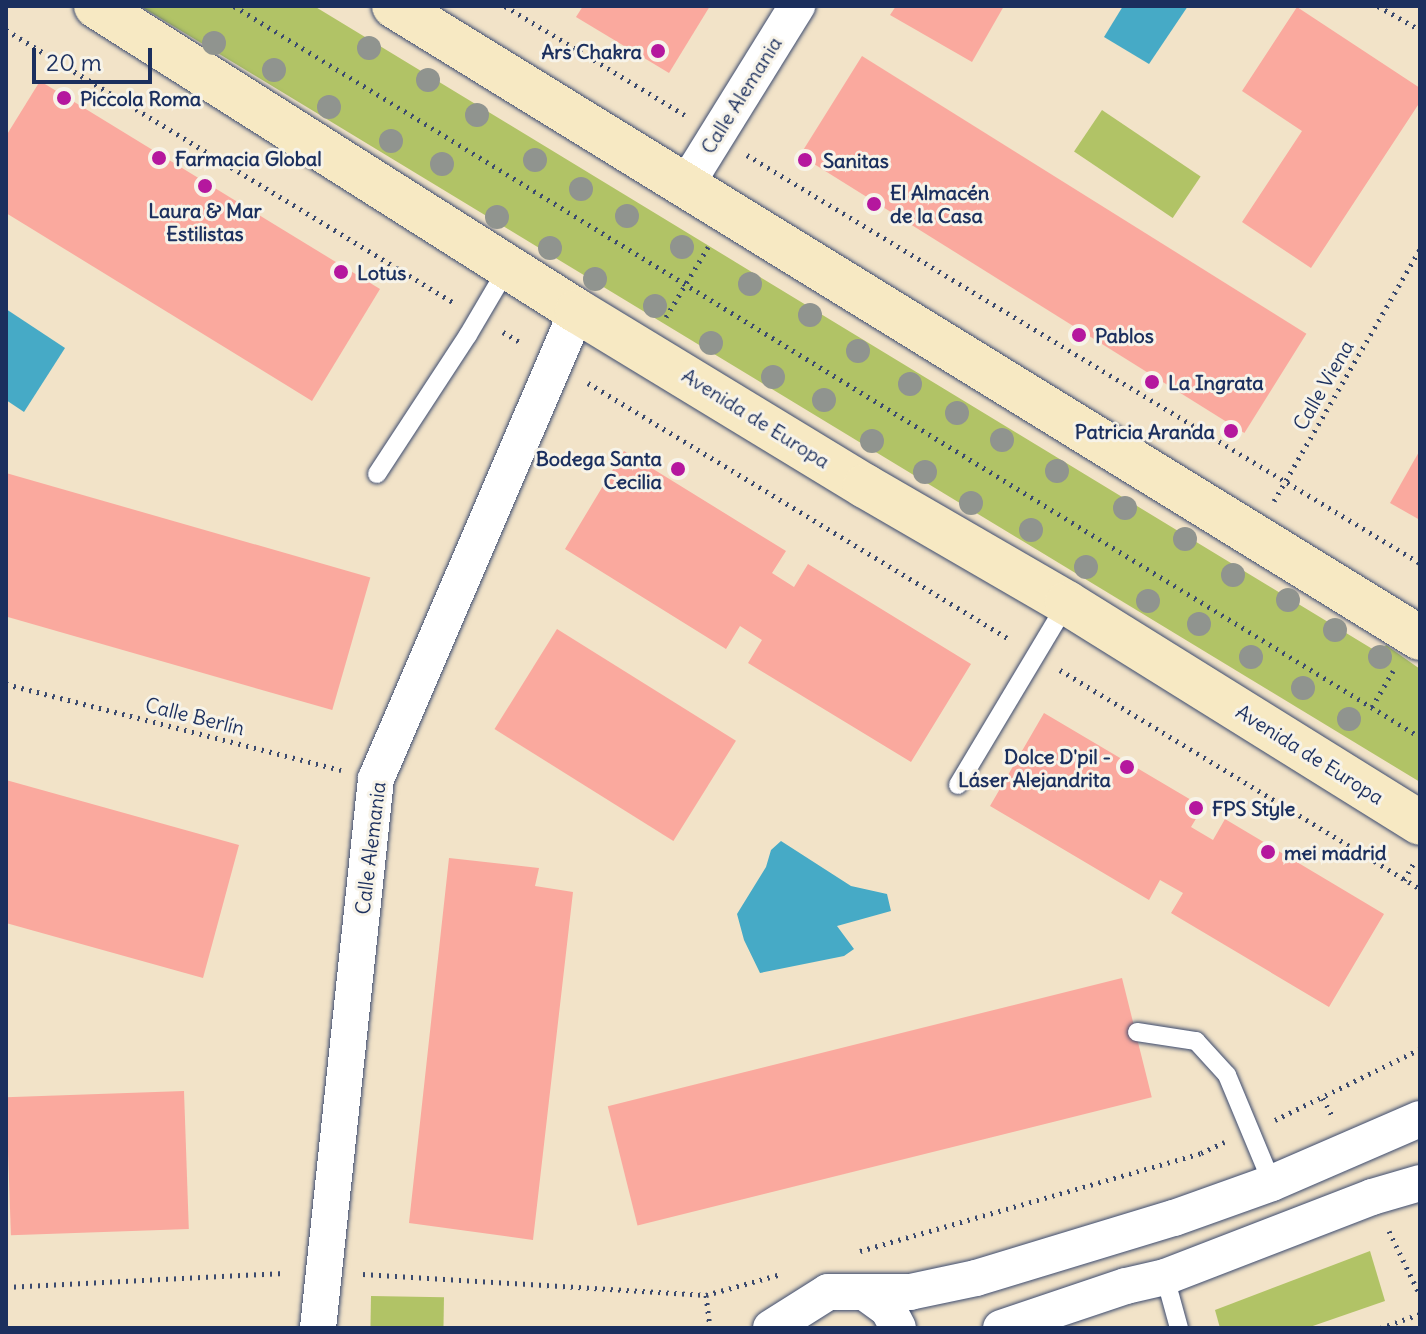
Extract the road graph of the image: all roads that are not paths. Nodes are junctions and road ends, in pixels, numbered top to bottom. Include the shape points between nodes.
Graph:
1 (96, 6) edge
2 (394, 6) edge
3 (797, 6) edge
4 (686, 185) junction
5 (508, 267) junction
6 (577, 311) junction
7 (377, 474) dead end
8 (1067, 603) junction
9 (1420, 638) edge
10 (958, 785) dead end
11 (1420, 823) edge
12 (1137, 1032) dead end
13 (1420, 1119) edge
14 (1272, 1183) junction
15 (1420, 1183) edge
16 (1165, 1277) junction
17 (867, 1294) junction
18 (786, 1324) edge
19 (1019, 1324) edge
20 (318, 1328) edge
21 (898, 1328) edge
22 (1179, 1328) edge

1 - 5 street, Avenida de Europa
2 - 4 street
3 - 4 street, Calle Alemania
4 - 9 street
5 - 6 street, Avenida de Europa
5 - 7 lane
6 - 8 street, Avenida de Europa
6 - 20 street, Calle Alemania via 376,779
8 - 10 lane
8 - 11 street, Avenida de Europa
12 - 14 lane via 1196,1041 1227,1075
13 - 14 street
14 - 17 street via 976,1278 910,1292
15 - 16 street
16 - 19 street
16 - 22 lane
17 - 18 street via 828,1292
17 - 21 street via 888,1309

